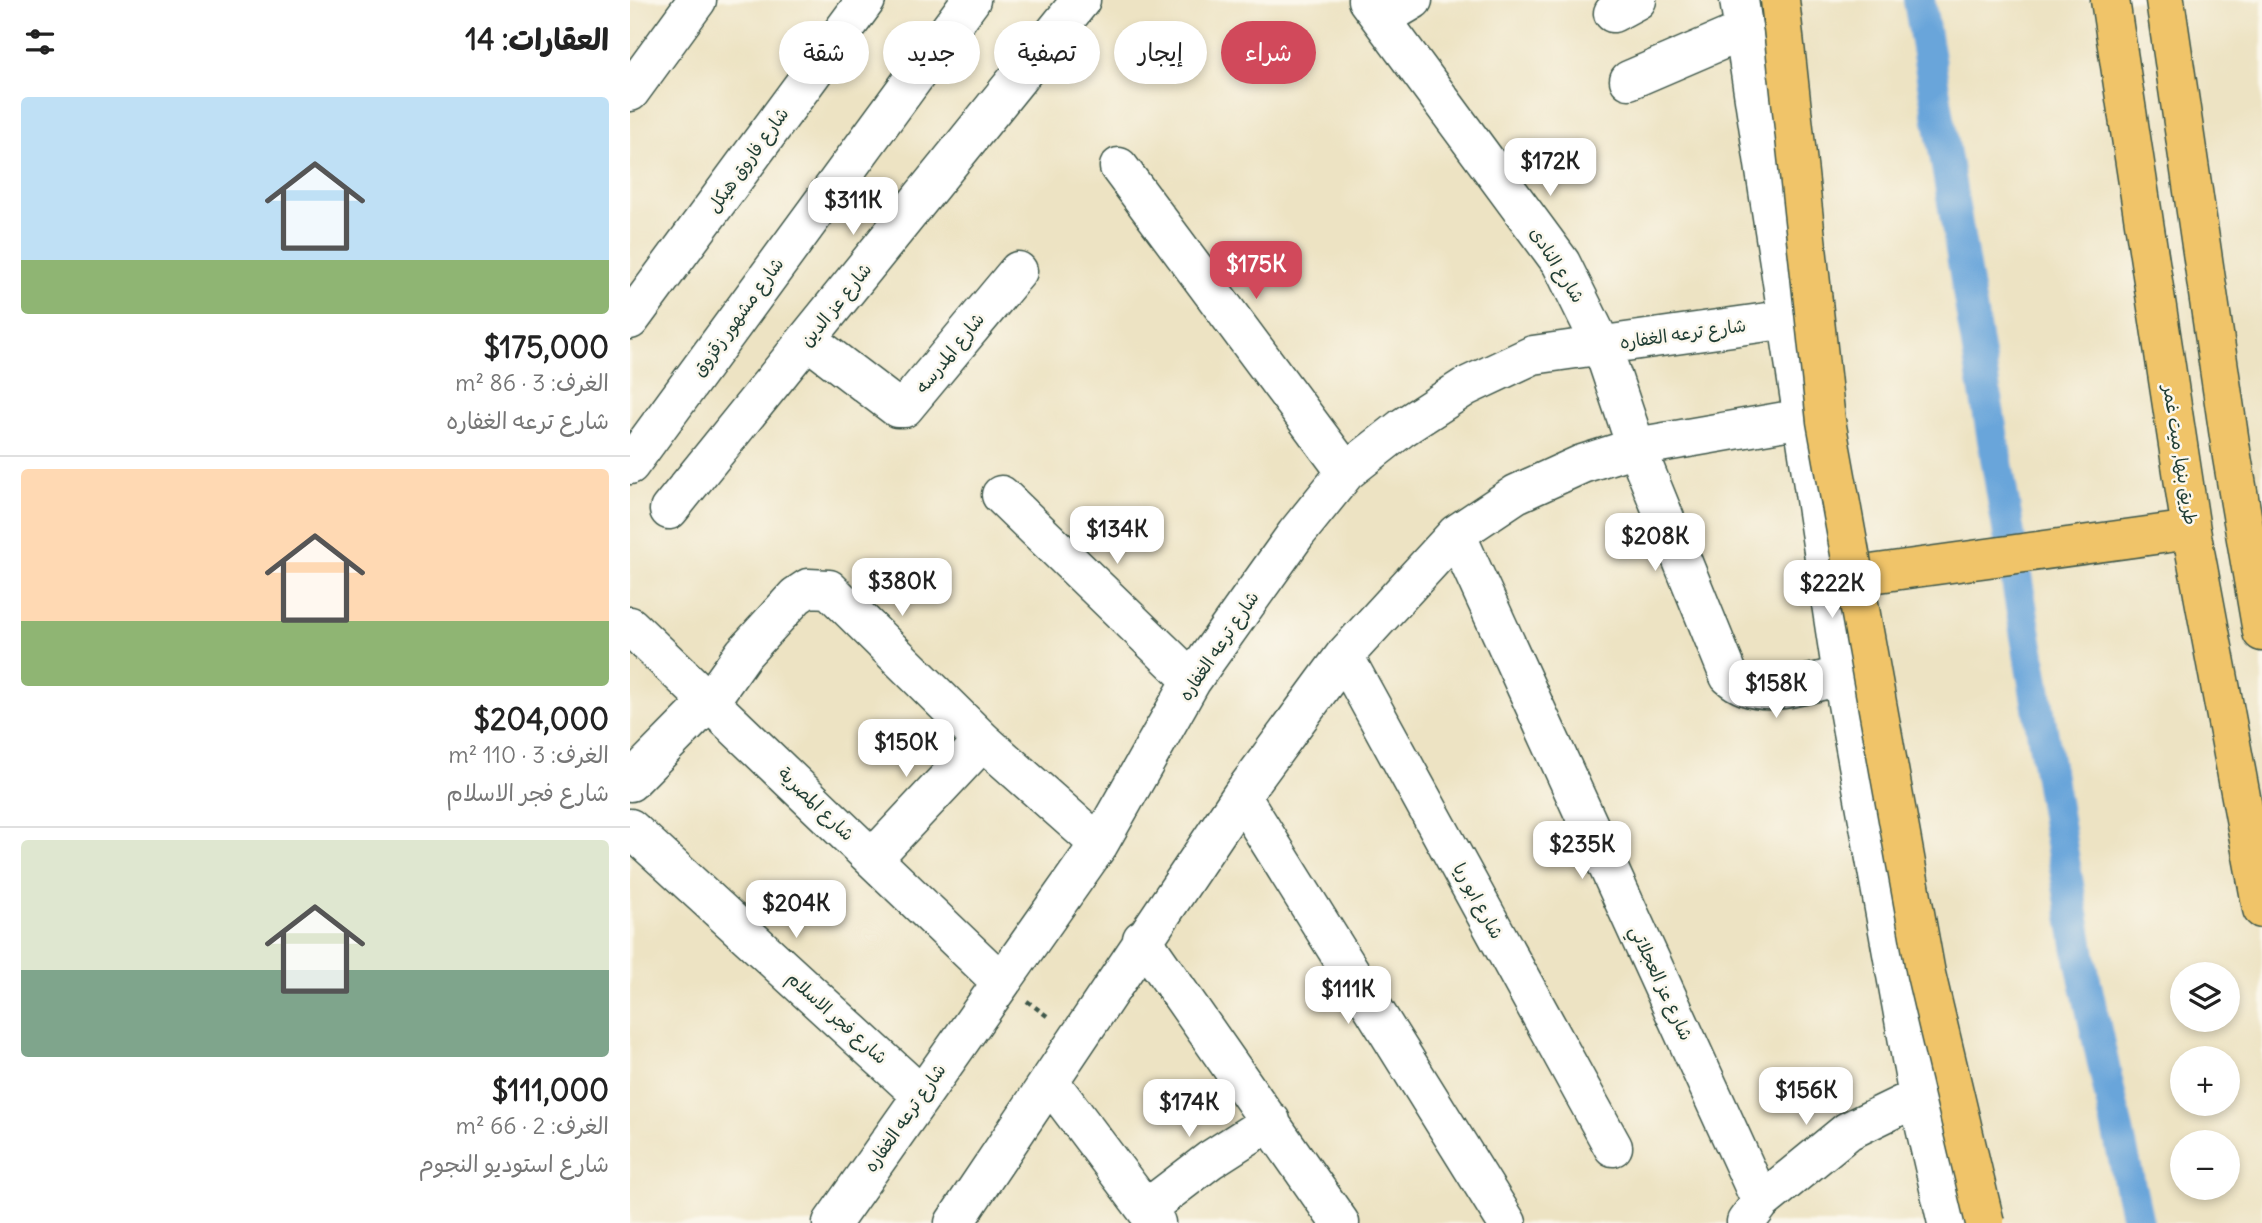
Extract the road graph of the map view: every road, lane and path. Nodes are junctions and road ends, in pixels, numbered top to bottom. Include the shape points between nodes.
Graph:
1 (697, 0) edge
2 (866, 0) edge
3 (971, 0) edge
4 (1081, 0) edge
5 (1413, 0) edge
6 (1780, 0) edge
7 (2110, 0) edge
8 (2165, 0) edge
9 (1374, 10) edge
10 (1741, 16) edge
11 (1629, 79) dead end
12 (630, 92) edge
13 (1119, 167) dead end
14 (1017, 271) dead end
15 (1789, 319) junction
16 (630, 320) edge
17 (808, 340) junction
18 (1602, 346) junction
19 (1803, 418) junction
20 (1636, 447) junction
21 (630, 465) edge
22 (1346, 472) junction
23 (1001, 495) dead end
24 (669, 510) dead end
25 (2191, 530) junction
26 (1456, 534) junction
27 (1826, 580) junction
28 (630, 626) edge
29 (2262, 632) edge
30 (1344, 656) junction
31 (1842, 676) junction
32 (1192, 680) junction
33 (709, 702) junction
34 (983, 741) junction
35 (630, 782) edge
36 (1241, 796) junction
37 (630, 828) edge
38 (1100, 844) junction
39 (873, 858) junction
40 (2262, 909) edge
41 (1142, 939) junction
42 (1001, 982) junction
43 (1078, 1040) junction
44 (1050, 1082) junction
45 (921, 1095) junction
46 (1918, 1097) junction
47 (1271, 1121) junction
48 (1613, 1146) dead end
49 (1754, 1213) edge
50 (1151, 1216) edge
51 (957, 1222) edge
52 (832, 1223) edge
53 (1340, 1223) edge
54 (1507, 1223) edge
55 (1947, 1223) edge
56 (1985, 1223) edge

1 - 12 street
2 - 16 street, شارع فاروق هيكل
3 - 21 street, شارع مشهور زقزوق
4 - 17 street, شارع عز الدين
5 - 9 street
6 - 56 main road, bridge via 1826,421 1926,974
7 - 25 main road, طريق بنها, ميت غمر
8 - 29 main road
9 - 18 street, شارع النادى via 1560,263
10 - 11 street
10 - 15 street
13 - 22 street
14 - 17 street, شارع المدرسه via 904,408 897,408
15 - 18 street, شارع ترعه الغفاره
15 - 19 street
17 - 24 street, شارع عز الدين
18 - 20 street, شارع النادى
18 - 22 street, شارع ترعه الغفاره via 1533,355 1465,387
19 - 20 street
19 - 27 street
20 - 26 street via 1582,464 1516,494
20 - 31 street, شارع النادى via 1729,676 1752,691
22 - 32 street, شارع ترعه الغفاره
23 - 32 street
25 - 27 main road
25 - 40 main road, طريق بنها, ميت غمر
26 - 30 street
26 - 49 street, شارع عز العجلاتي
27 - 31 street
28 - 33 street, شارع المصرية
30 - 36 street
30 - 48 street, شارع ابو ريا
31 - 46 street
32 - 38 street, شارع ترعه الغفاره
33 - 34 street via 777,615 808,588 818,586 829,589
33 - 35 street
33 - 39 street, شارع المصرية
34 - 38 street
34 - 39 street
36 - 41 street
36 - 54 street
37 - 45 street, شارع فجر الاسلام
38 - 42 street, شارع ترعه الغفاره
39 - 42 street, شارع المصرية
41 - 43 street
41 - 47 street
42 - 43 path
42 - 45 street, شارع ترعه الغفاره
43 - 44 street
44 - 50 street
44 - 51 street
45 - 52 street, شارع ترعه الغفاره
46 - 49 street via 1848,1131
46 - 55 street
47 - 50 street via 1210,1160
47 - 53 street

